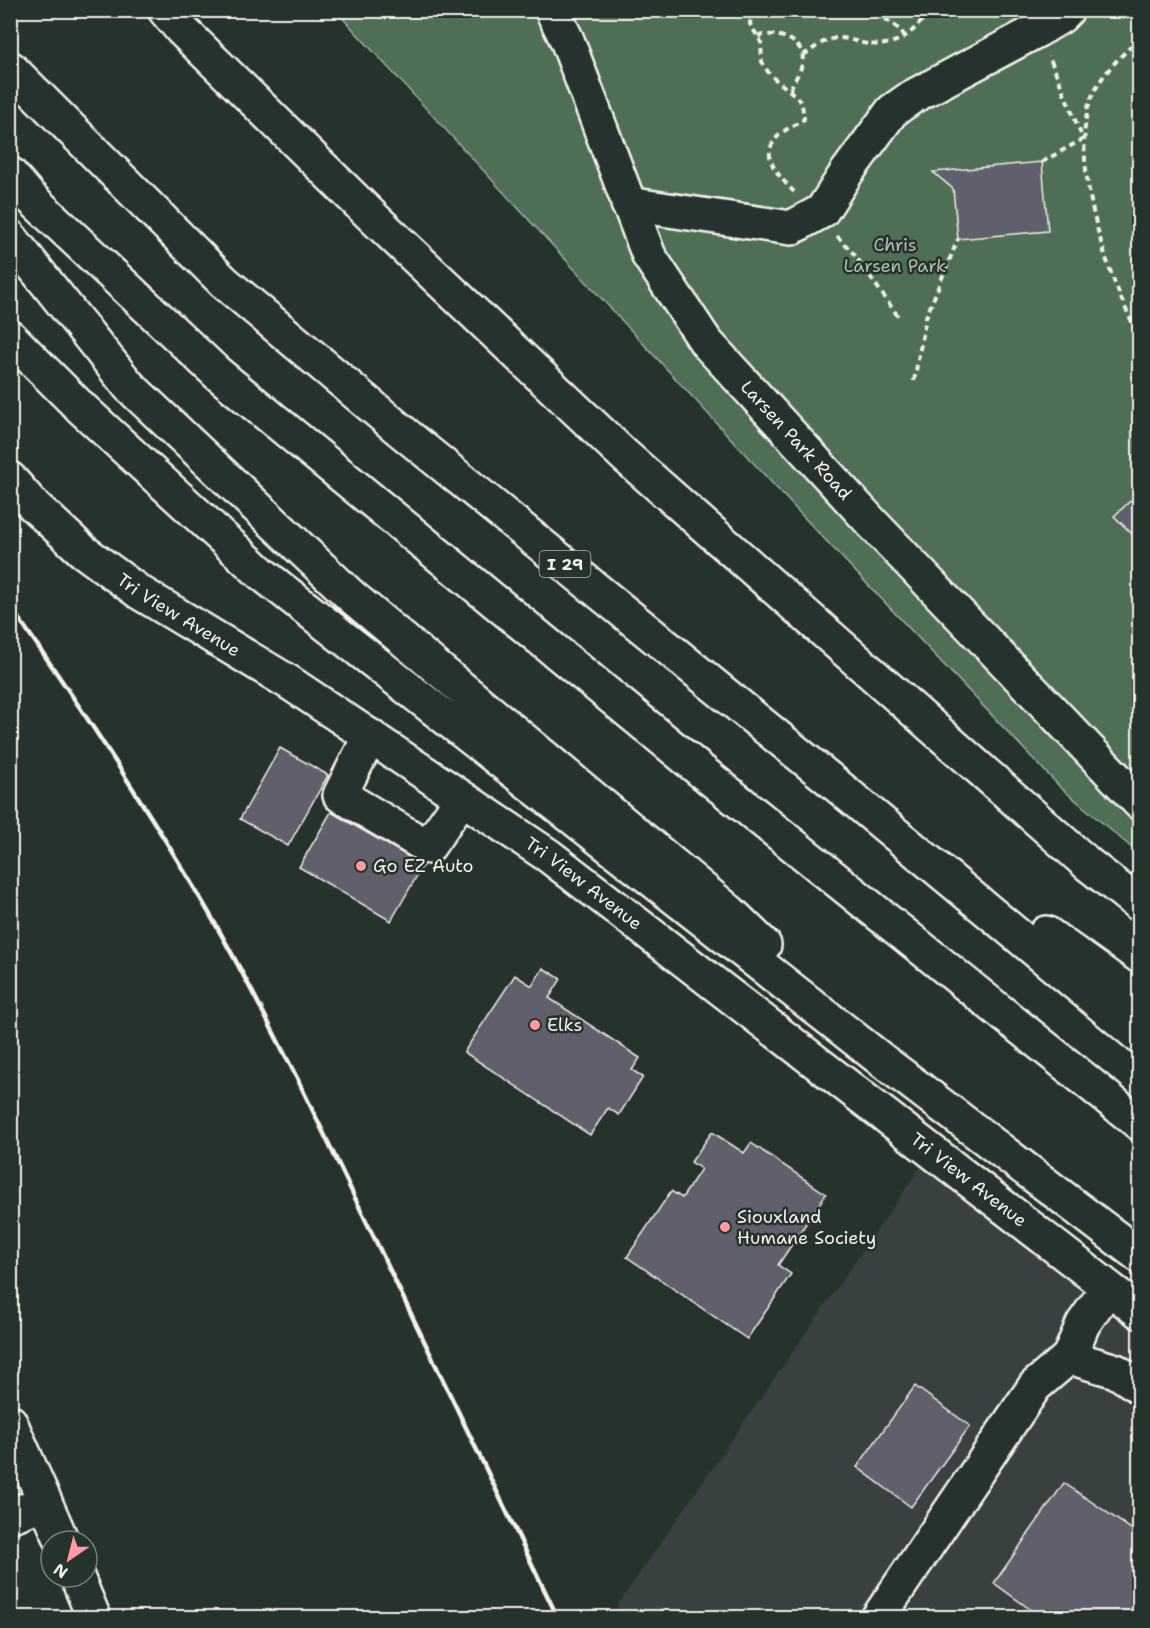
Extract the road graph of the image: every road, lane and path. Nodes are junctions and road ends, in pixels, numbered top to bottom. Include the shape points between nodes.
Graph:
1 (165, 10) edge
2 (552, 10) edge
3 (751, 10) edge
4 (801, 10) edge
5 (830, 10) edge
6 (867, 10) edge
7 (930, 10) edge
8 (1068, 10) edge
9 (1038, 30) junction
10 (758, 36) junction
11 (904, 38) junction
12 (1140, 38) edge
13 (803, 55) junction
14 (10, 68) edge
15 (790, 92) junction
16 (1083, 139) junction
17 (1042, 162) dead end
18 (10, 174) edge
19 (628, 204) junction
20 (816, 214) junction
21 (10, 237) edge
22 (958, 239) dead end
23 (900, 319) dead end
24 (1140, 336) edge
25 (10, 337) edge
26 (914, 381) dead end
27 (10, 479) edge
28 (370, 736) junction
29 (828, 778) junction
30 (462, 798) junction
31 (1140, 803) edge
32 (1140, 905) edge
33 (1140, 1000) edge
34 (1140, 1037) edge
35 (883, 1061) junction
36 (1140, 1124) edge
37 (1140, 1256) edge
38 (1108, 1288) junction
39 (1140, 1312) edge
40 (1069, 1358) junction
41 (1140, 1387) edge
42 (10, 1422) edge
43 (45, 1502) junction
44 (10, 1516) edge
45 (57, 1529) edge
46 (82, 1589) edge
47 (93, 1617) edge
48 (878, 1617) edge

1 - 32 main road via 376,220 624,455 1089,865
2 - 19 main road, Larsen Park Road via 567,40
3 - 10 path via 750,24
4 - 5 path
6 - 11 path via 902,31
7 - 11 path
8 - 9 main road
9 - 16 path
9 - 20 main road via 892,111 822,211
10 - 13 path via 784,37 801,48
10 - 15 path via 762,62 770,75
11 - 13 path via 881,44 831,39
12 - 16 path via 1110,66 1092,95
13 - 15 path
14 - 29 main road, I 29 via 224,282
15 - 20 path via 802,104 804,119 781,132 770,161
16 - 17 path
16 - 24 path via 1098,231 1117,291
18 - 36 main road via 217,373
19 - 20 main road via 791,228
19 - 31 main road, Larsen Park Road via 649,256 706,342 872,523
20 - 23 path via 854,254
21 - 35 main road via 129,386 351,596 730,912
22 - 26 path via 926,317
25 - 35 main road via 261,573
27 - 28 main road, Tri View Avenue via 83,550 139,591
28 - 30 main road, Tri View Avenue
28 - 30 main road via 340,795 428,847
29 - 33 main road
29 - 34 main road, I 29
30 - 38 main road, Tri View Avenue via 558,863
35 - 37 main road
38 - 39 main road, Tri View Avenue
38 - 40 main road via 1083,1324
40 - 41 main road via 1116,1371
40 - 48 main road via 1035,1386
42 - 43 main road
43 - 44 main road
43 - 45 main road
46 - 47 main road

